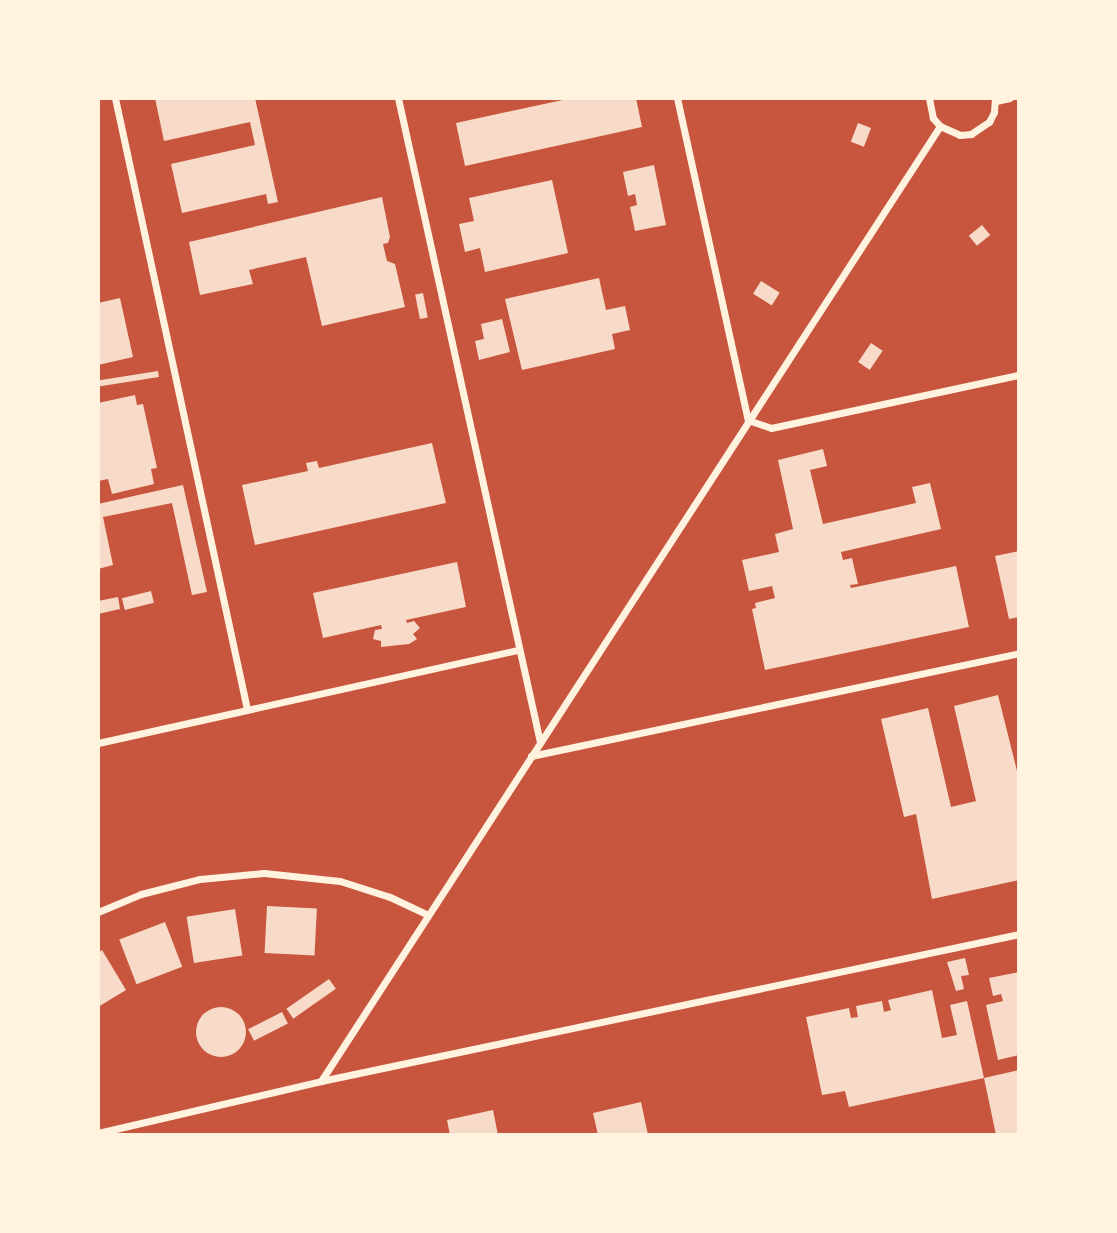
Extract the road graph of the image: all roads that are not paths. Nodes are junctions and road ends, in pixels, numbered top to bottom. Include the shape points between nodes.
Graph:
1 (115, 98) edge
2 (398, 98) edge
3 (677, 98) edge
4 (929, 98) edge
5 (1010, 98) edge
6 (995, 100) edge
7 (940, 126) junction
8 (1019, 375) edge
9 (748, 421) junction
10 (517, 650) junction
11 (1019, 653) edge
12 (247, 709) junction
13 (540, 742) junction
14 (98, 743) edge
15 (531, 756) junction
16 (98, 912) edge
17 (428, 915) junction
18 (1019, 934) edge
19 (321, 1082) junction
20 (98, 1133) edge

1 - 12 street
2 - 10 street
3 - 9 street
4 - 7 street via 933,118
5 - 6 street
6 - 7 street via 989,122 971,134 949,132
7 - 9 street
8 - 9 street via 771,428
9 - 13 street
10 - 12 street
10 - 13 street
11 - 15 street
12 - 14 street
13 - 15 street
15 - 17 street
16 - 17 street via 141,894 200,879 264,873 340,881
17 - 19 street
18 - 19 street
19 - 20 street

